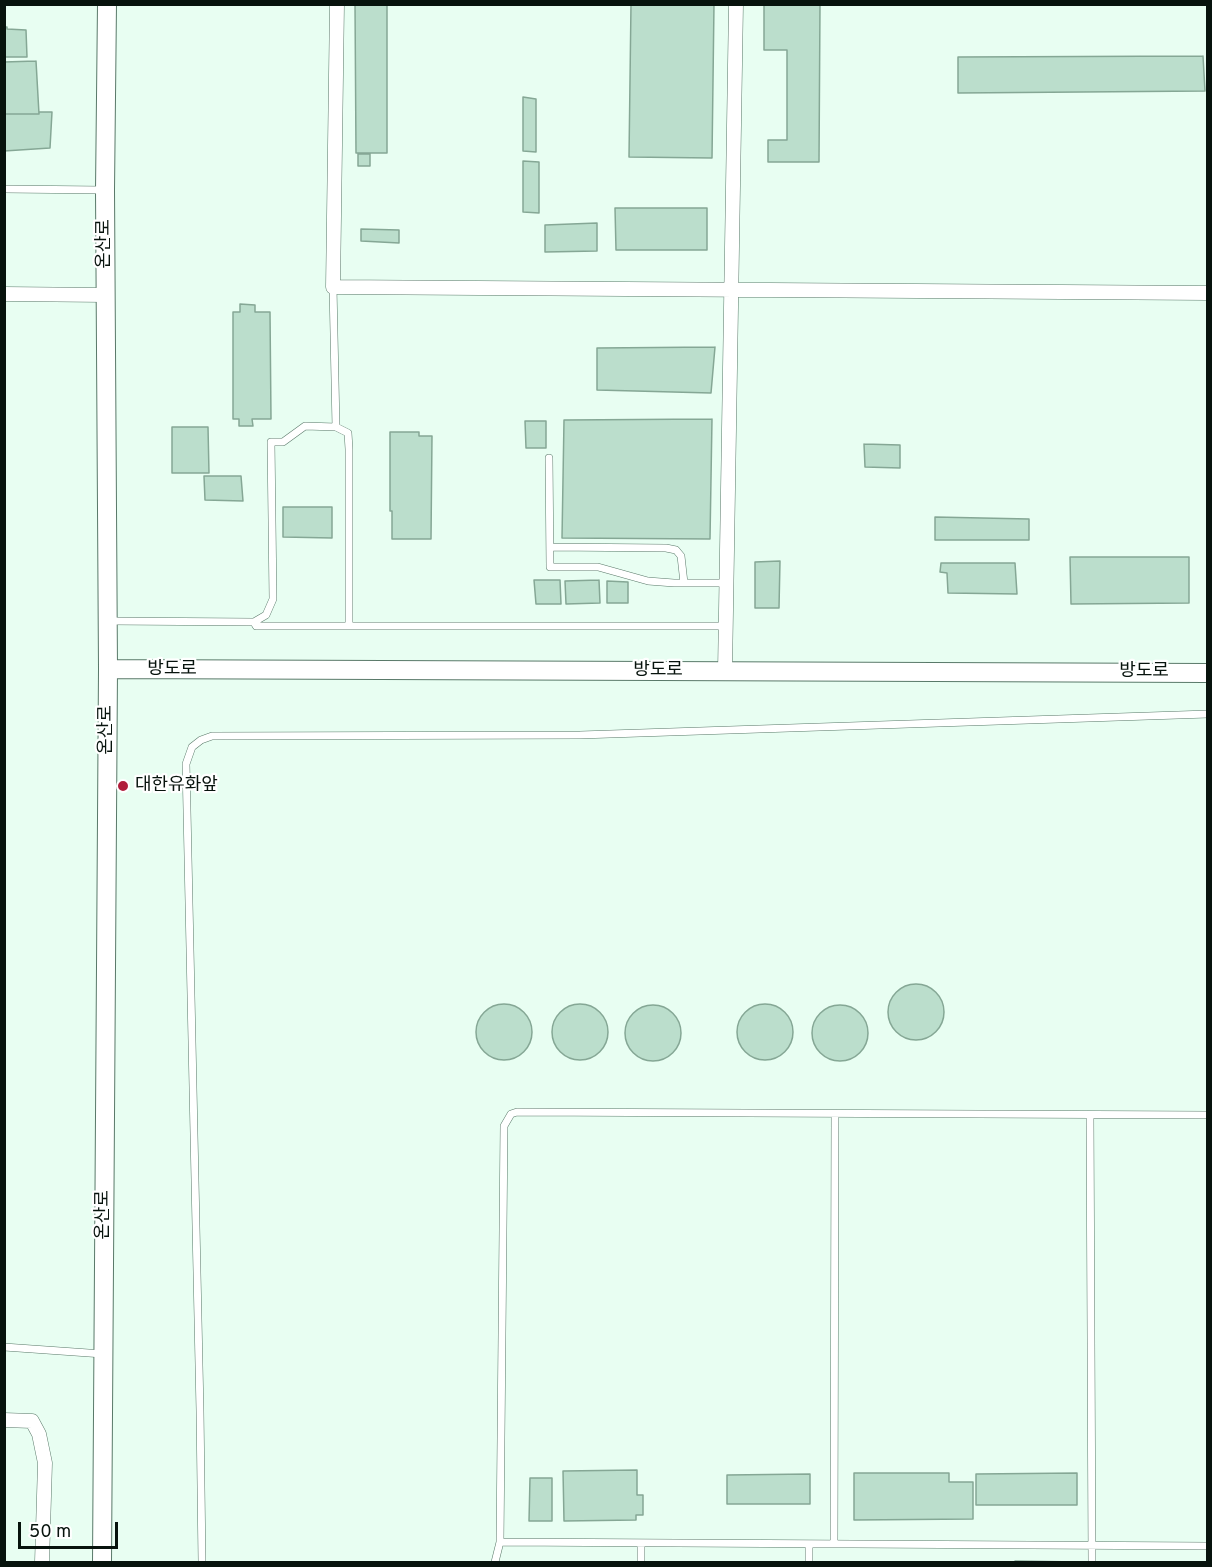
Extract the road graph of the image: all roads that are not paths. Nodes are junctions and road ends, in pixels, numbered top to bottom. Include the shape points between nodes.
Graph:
1 (106, 4) edge
2 (337, 4) edge
3 (736, 4) edge
4 (4, 189) edge
5 (105, 190) junction
6 (333, 287) junction
7 (731, 290) junction
8 (1208, 292) edge
9 (4, 294) edge
10 (106, 295) junction
11 (336, 427) junction
12 (549, 458) dead end
13 (550, 547) junction
14 (684, 583) junction
15 (726, 583) junction
16 (107, 621) junction
17 (254, 622) junction
18 (349, 626) junction
19 (725, 626) junction
20 (108, 669) junction
21 (725, 671) junction
22 (1208, 673) edge
23 (1208, 714) edge
24 (835, 1114) junction
25 (1090, 1115) junction
26 (1208, 1115) edge
27 (4, 1347) edge
28 (103, 1353) junction
29 (4, 1420) edge
30 (500, 1542) junction
31 (641, 1543) junction
32 (809, 1544) junction
33 (834, 1544) junction
34 (1092, 1545) junction
35 (1208, 1546) edge
36 (42, 1563) edge
37 (102, 1563) edge
38 (202, 1563) edge
39 (495, 1563) edge
40 (641, 1563) edge
41 (809, 1563) edge
42 (1092, 1563) edge

1 - 5 street, 온산로
2 - 6 street
3 - 7 street
4 - 5 lane
5 - 10 street, 온산로
6 - 7 street
6 - 11 lane
7 - 8 street
7 - 15 street
9 - 10 street
10 - 16 street, 온산로
11 - 17 lane via 305,426 283,442 271,442 273,599 266,615
11 - 18 lane via 348,433 349,448
12 - 13 lane
13 - 14 lane via 550,567 598,567 648,581
13 - 14 lane via 676,550 681,556
14 - 15 lane
15 - 19 street
16 - 17 lane
16 - 20 street, 온산로
17 - 18 lane via 256,626
18 - 19 lane
19 - 21 street
20 - 21 street, 방도로
20 - 28 street, 온산로
21 - 22 street, 방도로
23 - 38 lane via 580,735 212,736 192,747 186,764
24 - 25 lane
24 - 30 lane via 511,1114 504,1126
24 - 33 lane
25 - 26 lane
25 - 34 lane
27 - 28 lane
28 - 37 street, 온산로
29 - 36 street via 32,1421 39,1434 45,1463
30 - 31 lane
30 - 39 lane
31 - 32 lane
31 - 40 lane
32 - 33 lane
32 - 41 lane
33 - 34 lane
34 - 35 lane
34 - 42 lane

